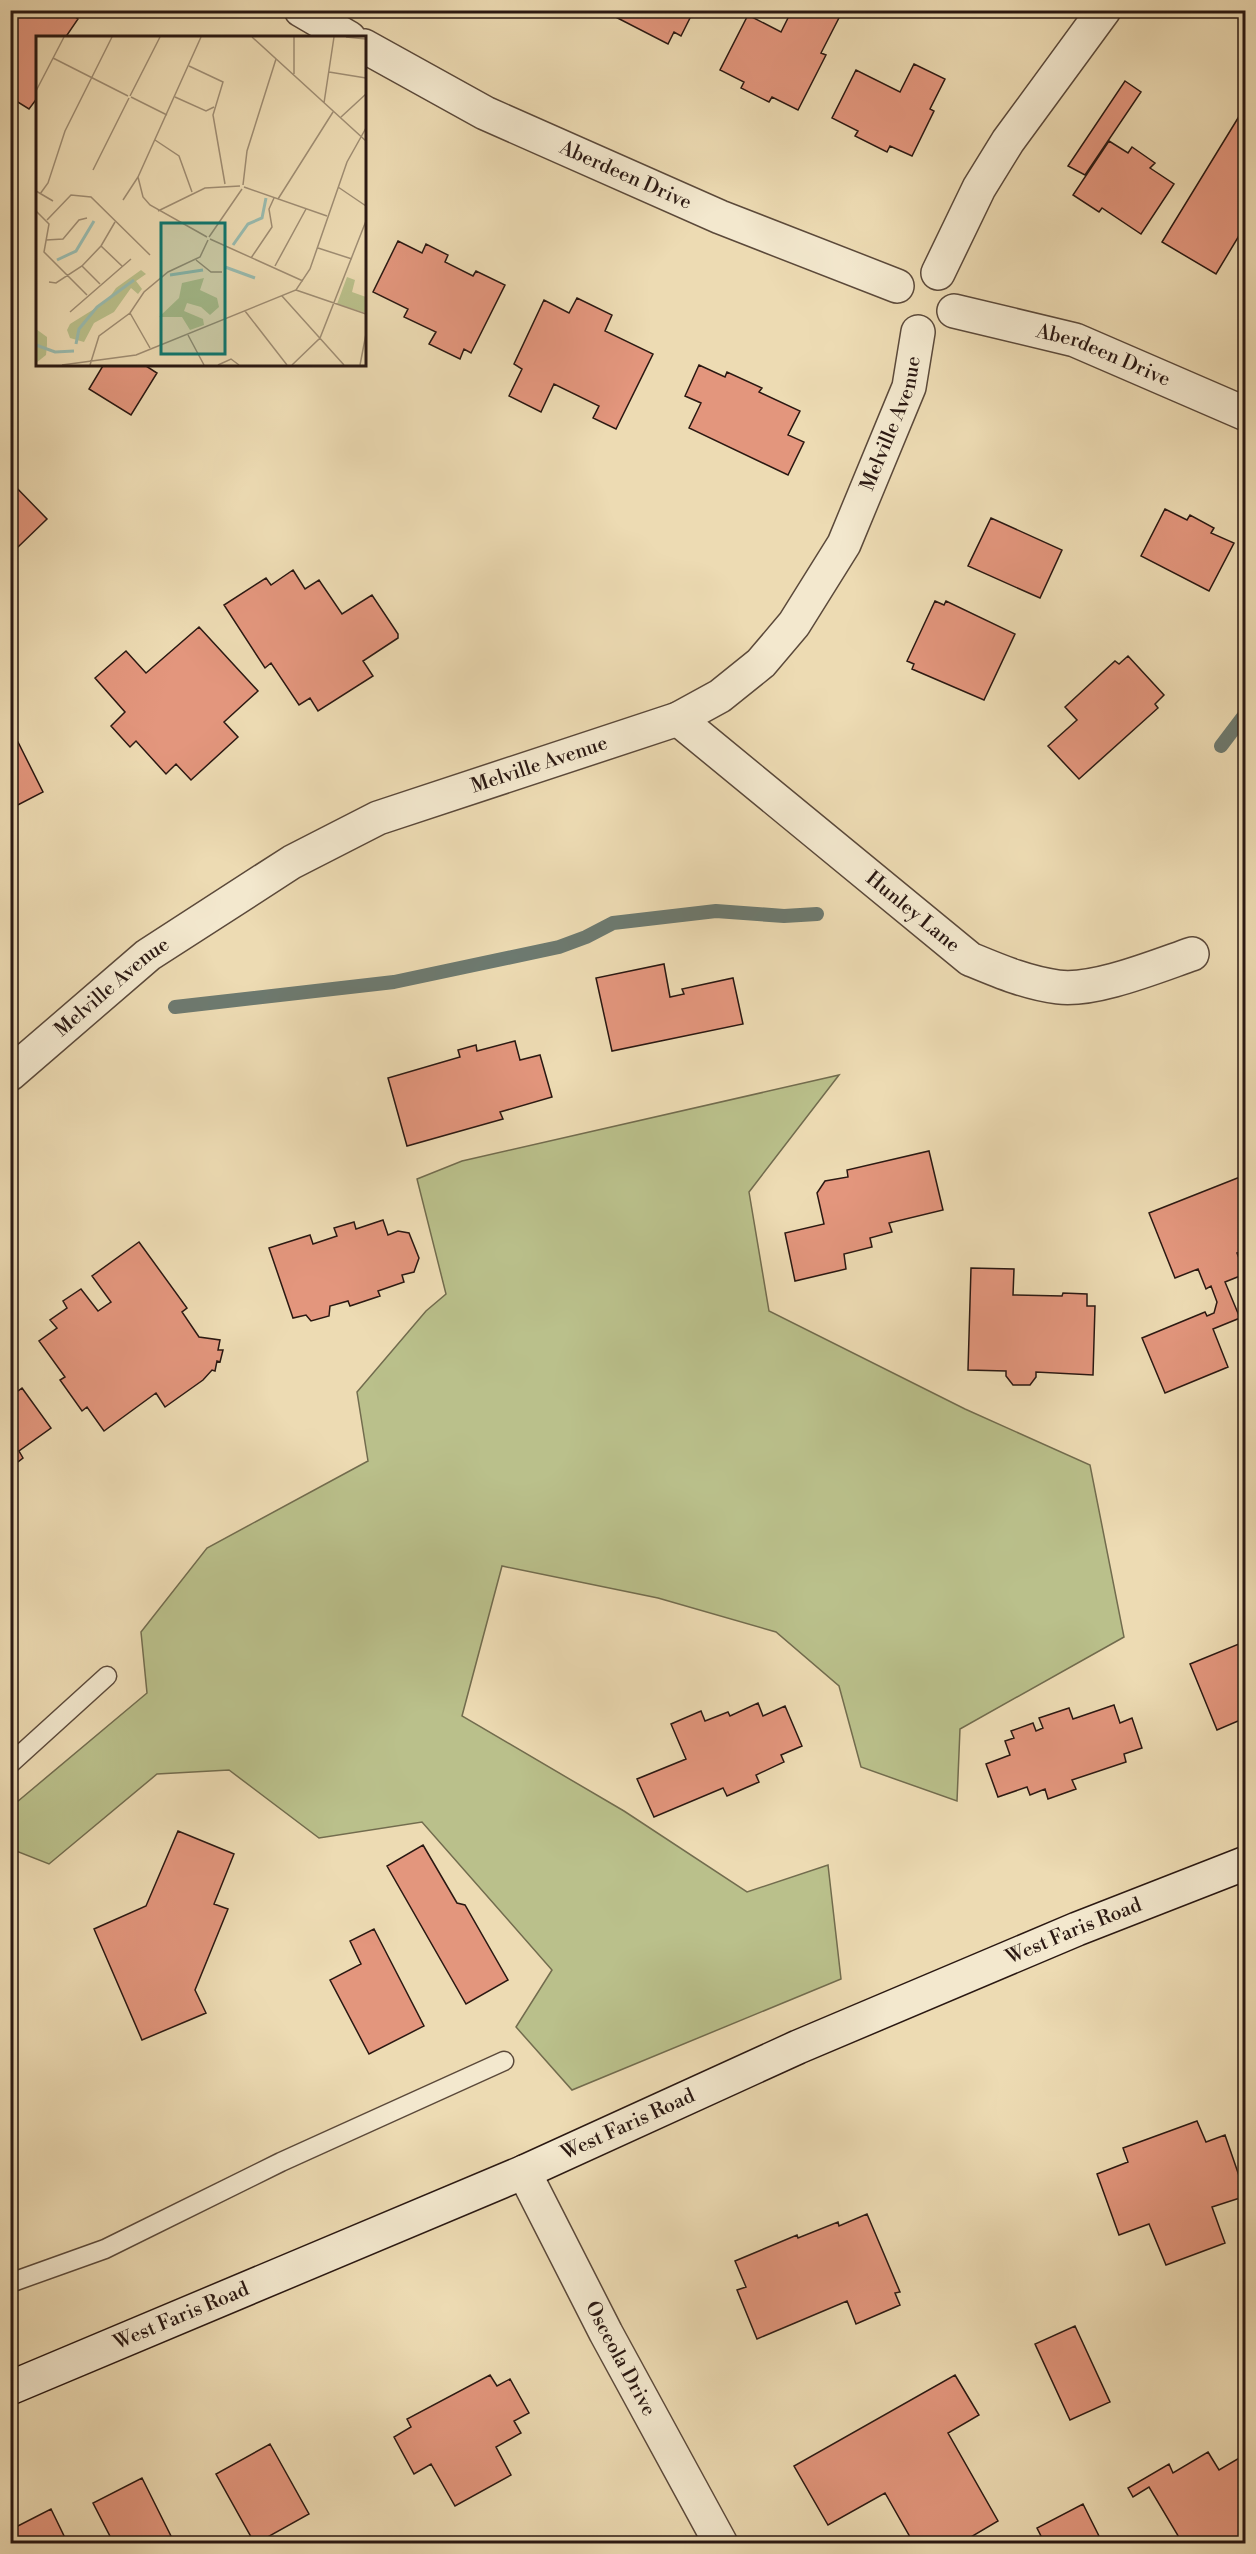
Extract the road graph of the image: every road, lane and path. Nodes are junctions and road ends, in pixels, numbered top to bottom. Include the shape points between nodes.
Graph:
1 (301, 10) edge
2 (1104, 10) edge
3 (346, 36) edge
4 (366, 47) edge
5 (938, 273) junction
6 (897, 286) junction
7 (954, 311) junction
8 (918, 332) junction
9 (1245, 414) edge
10 (678, 719) junction
11 (1192, 954) dead end
12 (10, 1074) edge
13 (106, 1676) dead end
14 (10, 1764) edge
15 (1245, 1863) edge
16 (504, 2061) dead end
17 (524, 2172) junction
18 (10, 2283) edge
19 (10, 2388) edge
20 (721, 2544) edge

1 - 3 street
2 - 5 street via 1008,141
4 - 6 street, Aberdeen Drive via 485,113 720,217
5 - 6 street via 927,269 915,271 904,276
5 - 7 street via 950,283 955,296
6 - 8 street via 893,299 896,313 904,325
7 - 8 street via 946,324 933,331
7 - 9 street, Aberdeen Drive via 1075,340
8 - 10 street, Melville Avenue via 909,387 844,544 794,624 761,663 720,696
10 - 11 street, Hunley Lane via 970,959 1014,977 1060,987 1105,982
10 - 12 street, Melville Avenue via 378,818 292,862 148,956
13 - 14 lane
15 - 17 street, West Faris Road via 798,2047
16 - 18 lane via 281,2162 105,2249
17 - 19 street, West Faris Road
17 - 20 street, Osceola Drive

